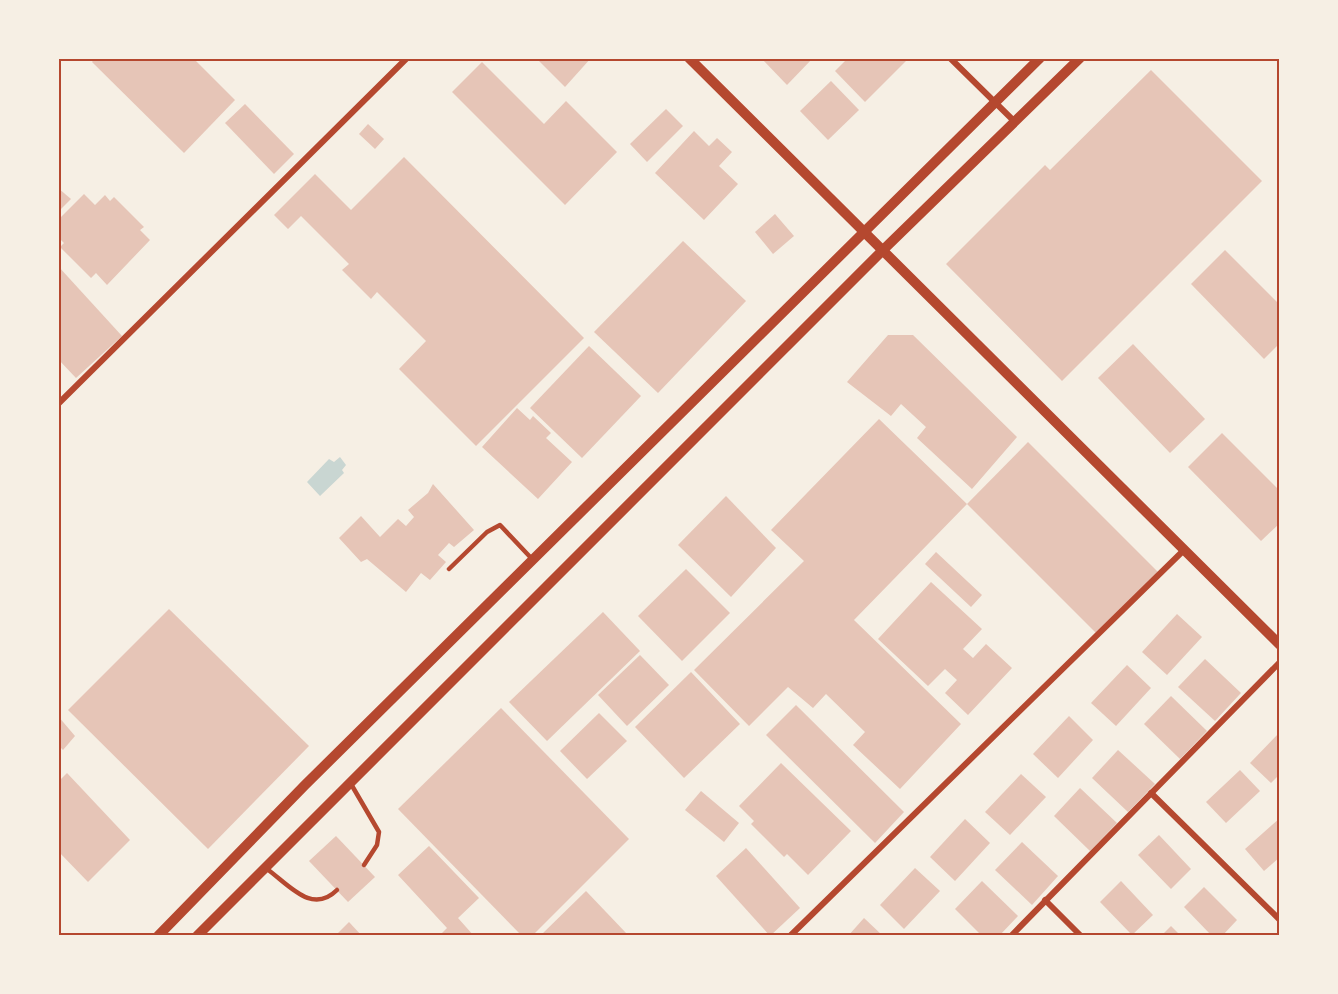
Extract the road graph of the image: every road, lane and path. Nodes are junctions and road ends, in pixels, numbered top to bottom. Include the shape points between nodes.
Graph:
1 (406, 58) edge
2 (689, 58) edge
3 (950, 58) edge
4 (1040, 58) edge
5 (1080, 58) edge
6 (994, 104) junction
7 (1015, 122) junction
8 (864, 234) junction
9 (882, 251) junction
10 (58, 404) edge
11 (1184, 550) junction
12 (533, 560) junction
13 (449, 569) dead end
14 (1280, 645) edge
15 (1280, 662) edge
16 (350, 782) junction
17 (1151, 793) junction
18 (364, 865) dead end
19 (266, 868) junction
20 (337, 890) dead end
21 (1045, 900) junction
22 (1280, 920) edge
23 (158, 936) edge
24 (197, 936) edge
25 (790, 936) edge
26 (1011, 936) edge
27 (1081, 936) edge

1 - 10 street
2 - 8 street
3 - 6 street
4 - 6 street
5 - 7 street
6 - 7 street
6 - 8 street
7 - 9 street
8 - 9 street
8 - 12 street
9 - 11 street
9 - 16 street
11 - 14 street
11 - 25 street
12 - 13 lane via 500,525 487,532
12 - 23 street
15 - 17 street
16 - 18 lane via 379,832 378,845
16 - 19 street
17 - 21 street
17 - 22 street
19 - 20 lane via 309,900 328,899
19 - 24 street
21 - 26 street
21 - 27 street

